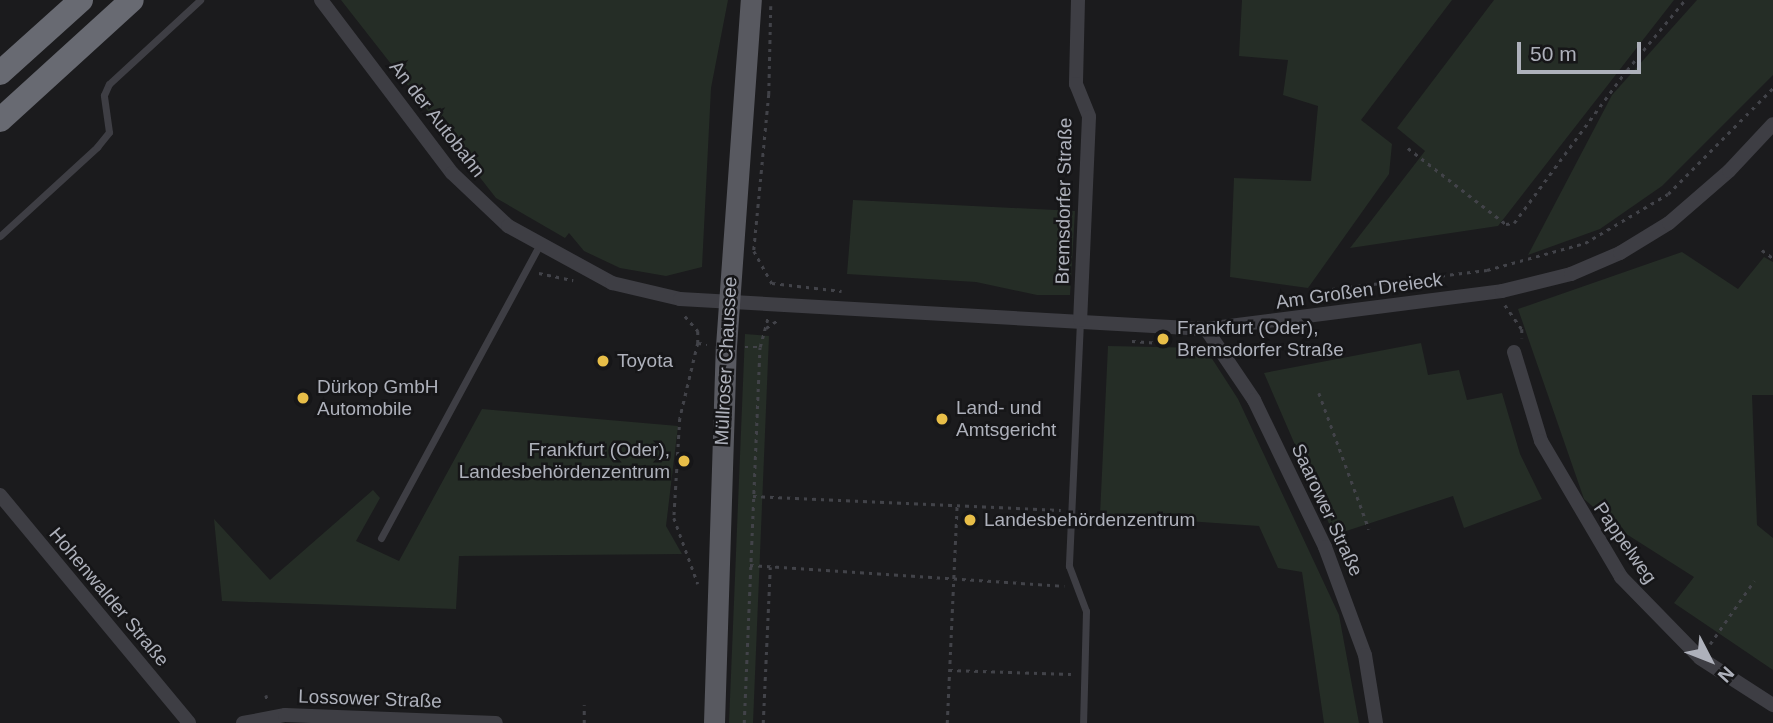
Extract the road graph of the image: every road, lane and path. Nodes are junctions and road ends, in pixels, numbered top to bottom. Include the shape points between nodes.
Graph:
1 (81, 0) edge
2 (132, 0) edge
3 (200, 0) edge
4 (321, 0) edge
5 (751, 0) edge
6 (771, 0) edge
7 (1078, 0) edge
8 (1685, 0) edge
9 (0, 73) edge
10 (1773, 88) edge
11 (0, 120) edge
12 (1773, 124) edge
13 (1408, 148) dead end
14 (0, 236) edge
15 (539, 246) junction
16 (1762, 250) dead end
17 (1773, 258) edge
18 (524, 273) junction
19 (581, 284) dead end
20 (1502, 291) junction
21 (729, 302) junction
22 (1319, 302) dead end
23 (771, 304) junction
24 (680, 313) dead end
25 (1080, 320) junction
26 (1206, 329) junction
27 (698, 343) junction
28 (726, 346) junction
29 (760, 347) junction
30 (1514, 352) joint
31 (1319, 393) dead end
32 (0, 495) edge
33 (753, 496) junction
34 (957, 506) junction
35 (1071, 510) junction
36 (1369, 529) dead end
37 (381, 538) dead end
38 (750, 565) junction
39 (770, 567) junction
40 (953, 576) junction
41 (1754, 581) dead end
42 (1075, 587) junction
43 (699, 594) dead end
44 (1700, 657) junction
45 (949, 670) junction
46 (1084, 675) junction
47 (584, 705) dead end
48 (1773, 705) edge
49 (189, 723) edge
50 (243, 723) edge
51 (496, 723) edge
52 (583, 723) edge
53 (714, 723) edge
54 (744, 723) edge
55 (763, 723) edge
56 (947, 723) edge
57 (1083, 723) edge
58 (1376, 723) edge

1 - 9 highway
2 - 11 highway
3 - 14 lane via 109,84 104,95 109,132
4 - 15 street, An der Autobahn via 452,173 508,226
5 - 21 main road, Müllroser Chaussee
6 - 23 path via 770,72 754,251 772,283
7 - 25 street, Bremsdorfer Straße via 1076,84 1089,117
8 - 13 path via 1514,223 1506,224
10 - 22 path via 1668,194 1585,243 1487,270 1332,289
12 - 20 street, Am Großen Dreieck via 1729,171 1669,223 1620,253 1571,274
15 - 18 lane
15 - 21 street, An der Autobahn via 639,293
16 - 17 path
18 - 19 path via 556,274
18 - 37 lane
20 - 26 street, Am Großen Dreieck
20 - 30 path via 1507,310 1522,329 1522,344
21 - 23 street, Am Großen Dreieck
21 - 28 main road, Müllroser Chaussee
23 - 25 street, Am Großen Dreieck
23 - 29 path
24 - 27 path via 691,319
25 - 26 street, Am Großen Dreieck
25 - 35 lane
26 - 58 street, Saarower Straße via 1254,400 1325,547 1365,655
27 - 28 path
27 - 43 path via 680,418 674,518 697,573
28 - 29 path
28 - 53 main road, Müllroser Chaussee
29 - 33 path
30 - 44 street, Pappelweg via 1541,441 1558,477 1621,577
31 - 36 path
32 - 49 street, Hohenwalder Straße
33 - 34 path
33 - 38 path
34 - 35 path
34 - 40 path
35 - 42 lane via 1069,566
38 - 39 path
38 - 54 path
39 - 40 path
39 - 55 path
40 - 42 path
40 - 45 path
41 - 44 path
42 - 46 lane via 1086,611
44 - 48 street, Pappelweg
45 - 46 path
45 - 56 path
46 - 57 lane
47 - 52 path
50 - 51 street, Lossower Straße via 285,715

